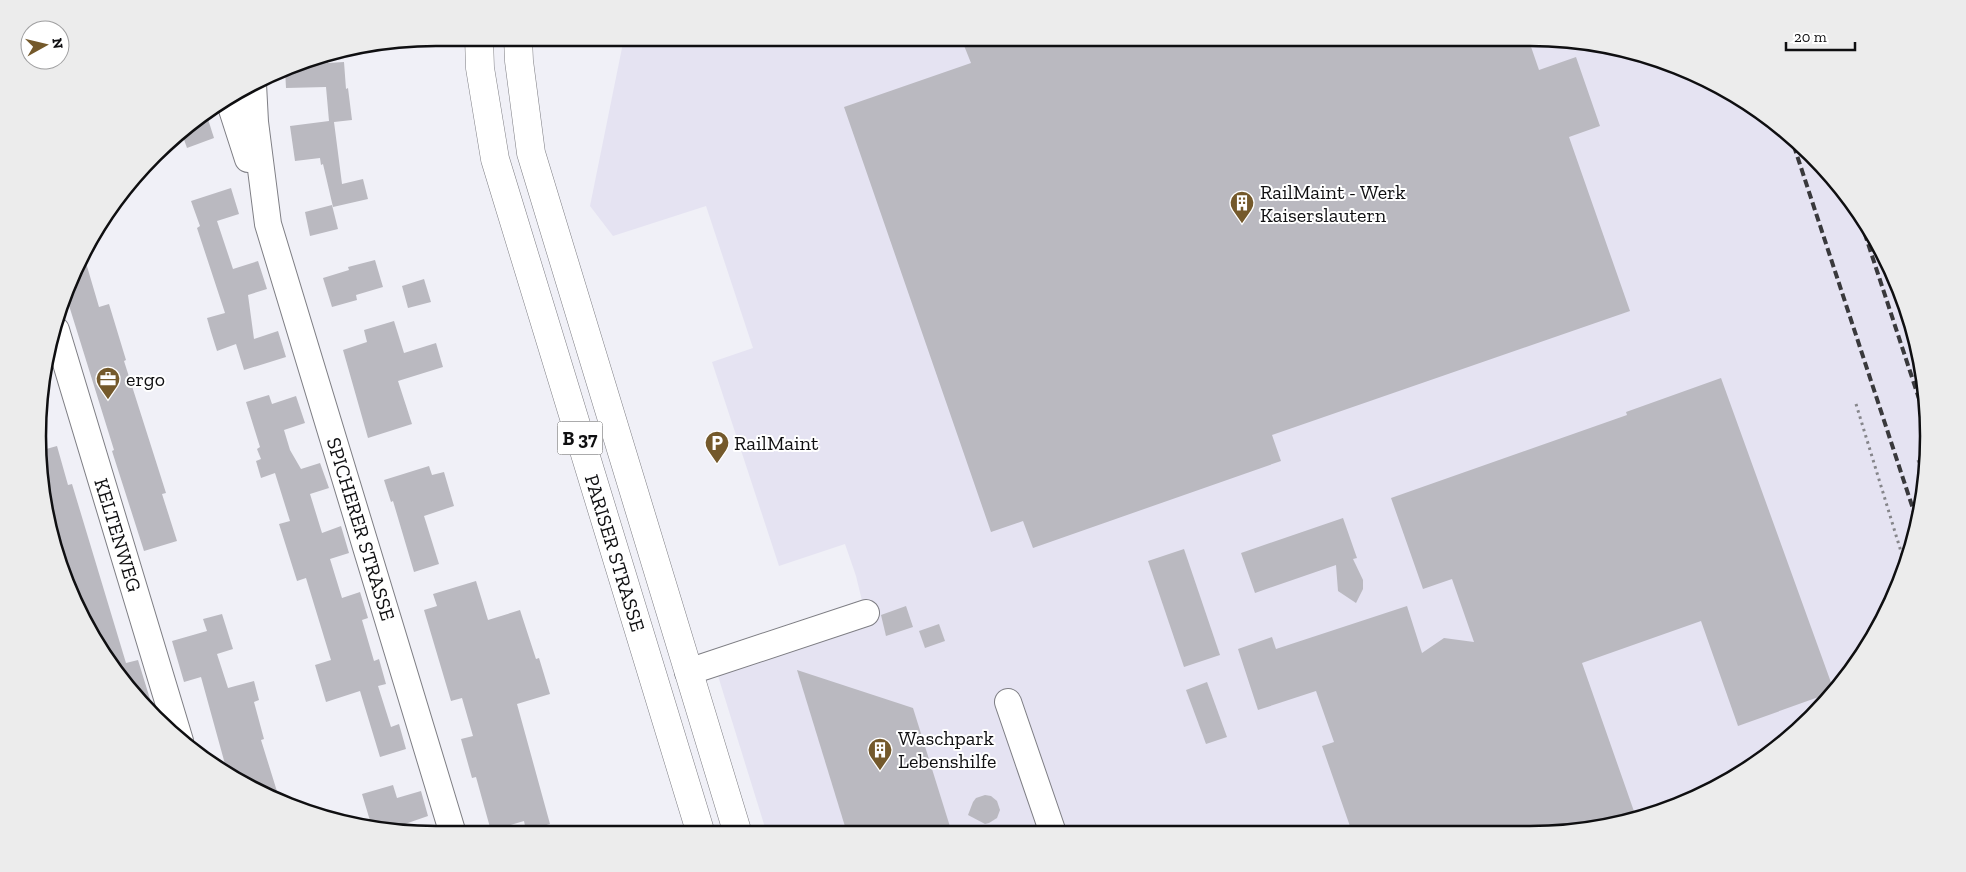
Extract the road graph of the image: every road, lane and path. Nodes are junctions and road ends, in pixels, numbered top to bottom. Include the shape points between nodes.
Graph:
1 (480, 46) edge
2 (518, 46) edge
3 (253, 92) edge
4 (230, 105) edge
5 (268, 224) junction
6 (59, 340) edge
7 (1856, 404) dead end
8 (1901, 553) edge
9 (866, 613) dead end
10 (688, 672) junction
11 (1008, 702) dead end
12 (175, 726) edge
13 (451, 826) edge
14 (699, 826) edge
15 (736, 826) edge
16 (1051, 826) edge

1 - 14 main road, PARISER STRASSE / B 37 via 480,68 495,160
2 - 10 main road, PARISER STRASSE / B 37 via 531,153
3 - 5 street, SPICHERER STRASSE
4 - 5 street, SPICHERER STRASSE
5 - 13 street, SPICHERER STRASSE
6 - 12 street, KELTENWEG
7 - 8 path
9 - 10 street
10 - 15 main road, PARISER STRASSE / B 37
11 - 16 street

